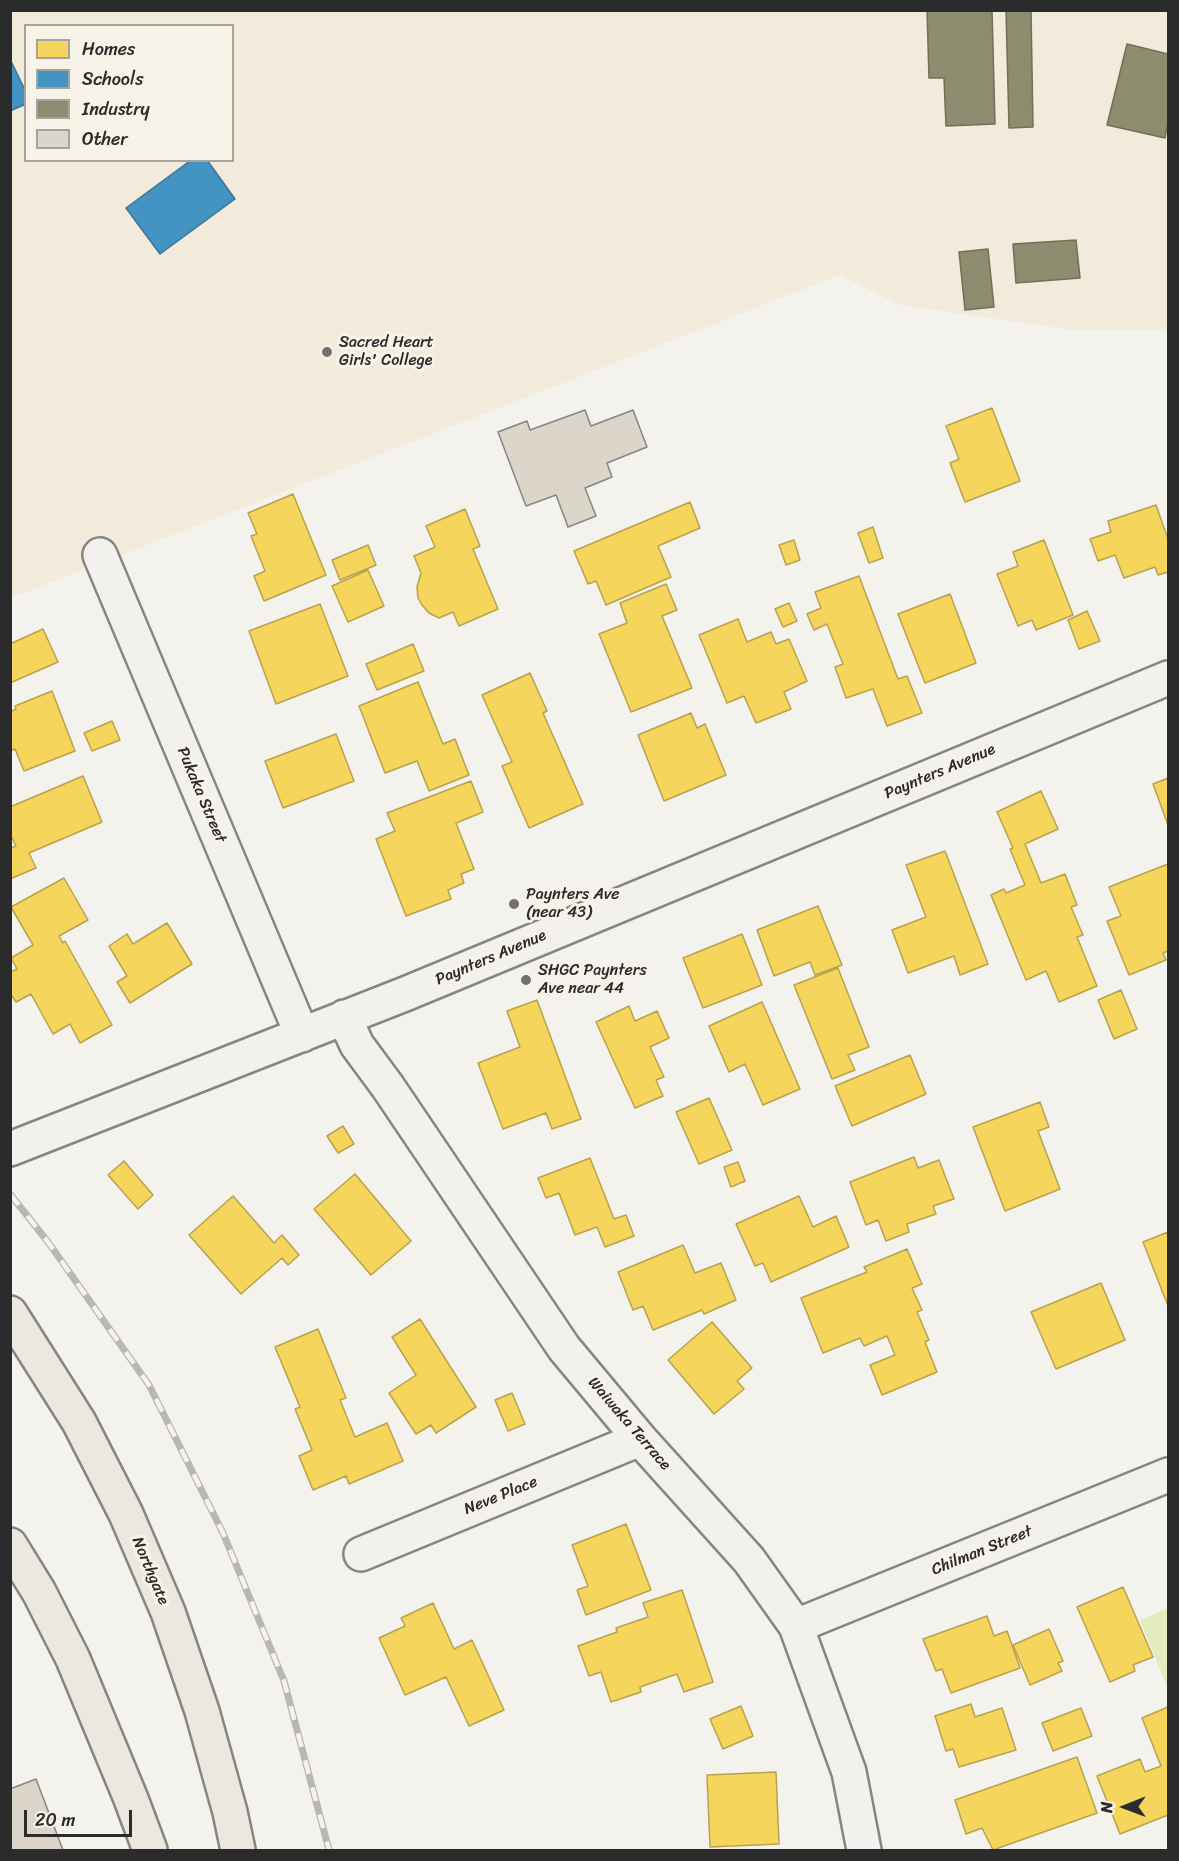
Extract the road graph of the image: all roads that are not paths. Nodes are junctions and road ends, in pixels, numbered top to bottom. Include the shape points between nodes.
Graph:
1 (100, 555) dead end
2 (1168, 678) edge
3 (344, 1017) junction
4 (302, 1035) junction
5 (20, 1145) edge
6 (10, 1313) edge
7 (640, 1439) junction
8 (1168, 1475) edge
9 (10, 1545) edge
10 (361, 1554) dead end
11 (796, 1626) junction
12 (150, 1851) edge
13 (238, 1851) edge
14 (864, 1851) edge

1 - 4 street, Pukaka Street
2 - 3 street, Paynters Avenue
3 - 4 street, Paynters Avenue
3 - 7 street, Waiwaka Terrace via 357,1045 564,1348
4 - 5 street, Paynters Avenue
6 - 13 highway, Northgate via 79,1422 126,1514 168,1612 202,1711
7 - 10 street, Neve Place
7 - 11 street, Waiwaka Terrace via 749,1560
8 - 11 street, Chilman Street
9 - 12 highway via 73,1659
11 - 14 street, Waiwaka Terrace via 849,1772

